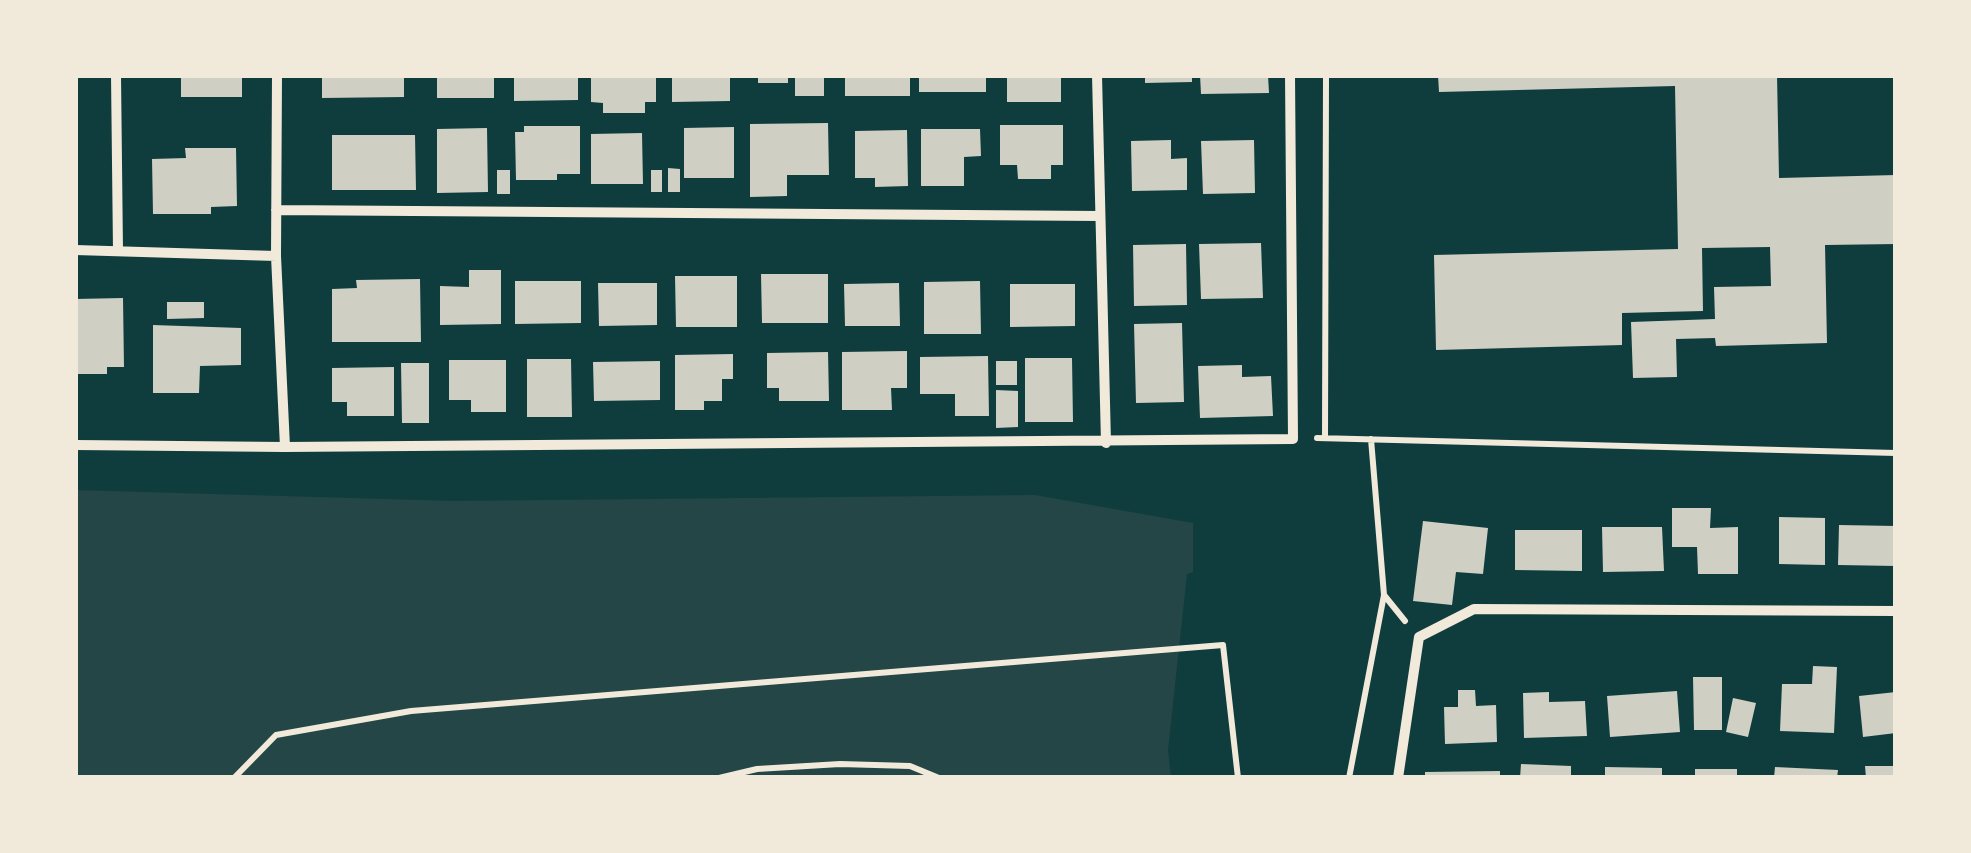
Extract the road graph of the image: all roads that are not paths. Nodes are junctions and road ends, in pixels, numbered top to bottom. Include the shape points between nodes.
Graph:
1 (116, 75) edge
2 (277, 75) edge
3 (1097, 75) edge
4 (1290, 75) edge
5 (276, 210) junction
6 (1100, 216) junction
7 (75, 250) edge
8 (118, 250) junction
9 (276, 256) junction
10 (1106, 442) junction
11 (75, 444) edge
12 (285, 447) junction
13 (1896, 611) edge
14 (1398, 778) edge

1 - 8 street
2 - 5 street
3 - 6 street
4 - 10 street via 1293,439
5 - 6 street
5 - 9 street
6 - 10 street
7 - 8 street
8 - 9 street
9 - 12 street
10 - 12 street
11 - 12 street
13 - 14 street via 1474,609 1418,637

